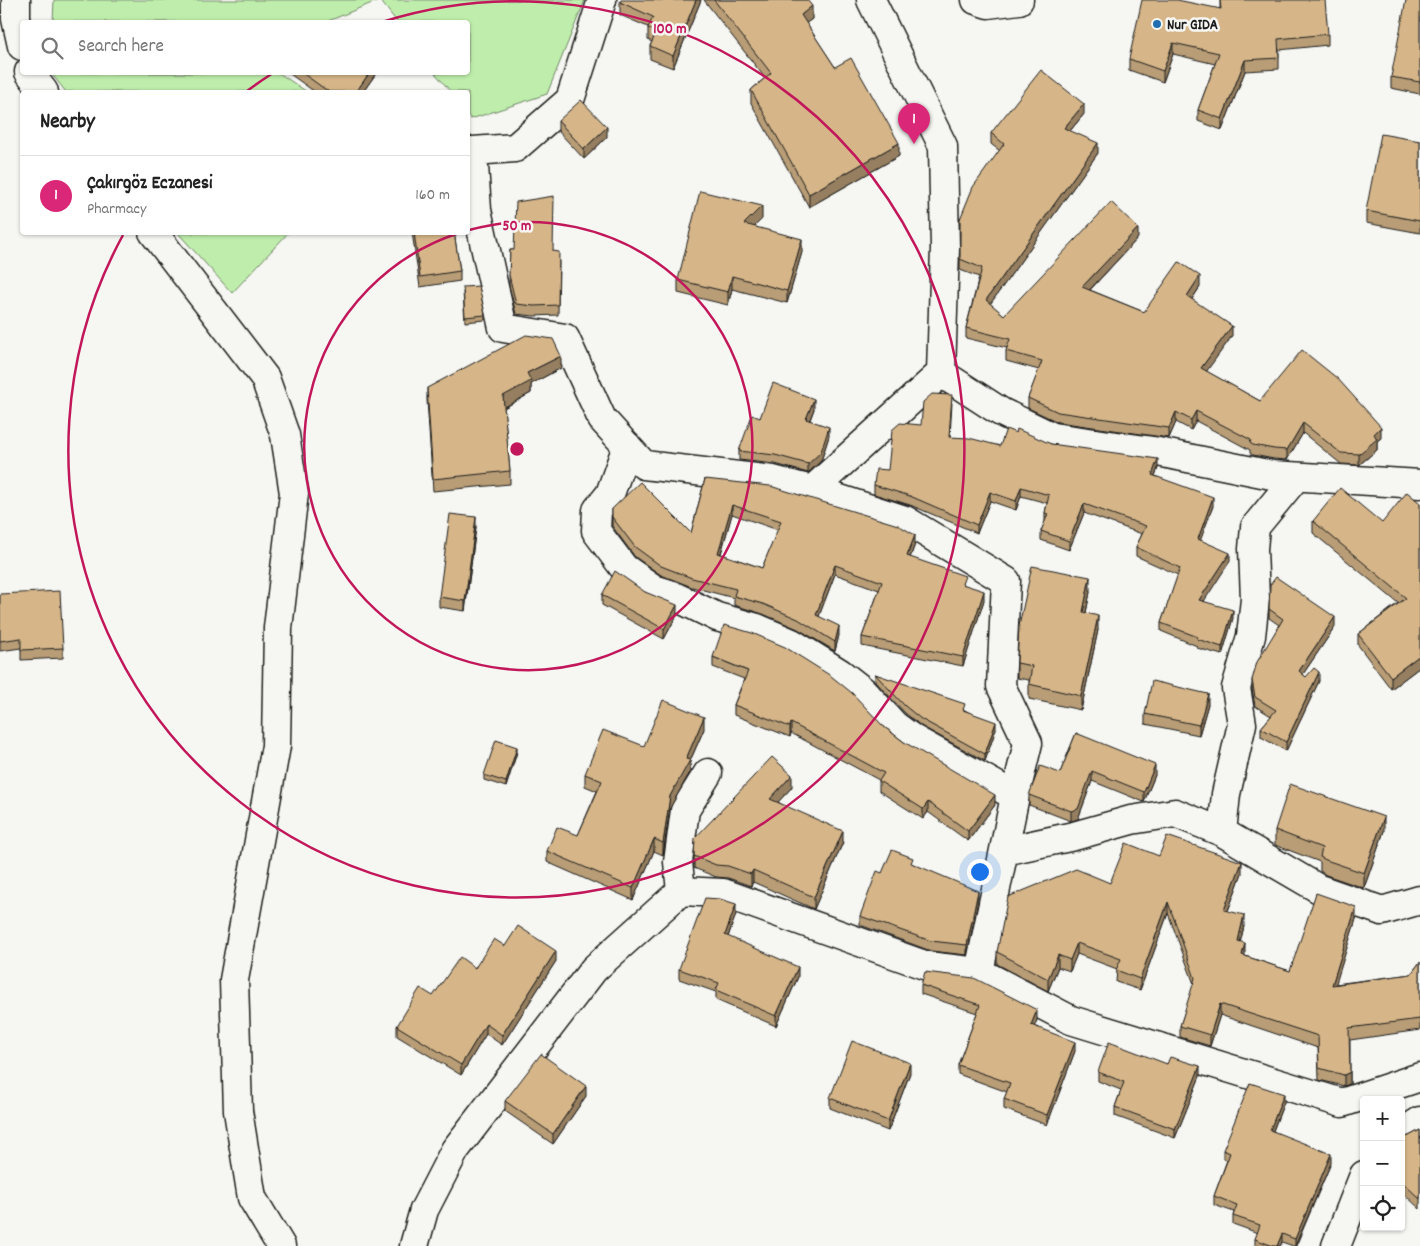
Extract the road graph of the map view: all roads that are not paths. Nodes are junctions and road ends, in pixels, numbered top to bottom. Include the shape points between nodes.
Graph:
1 (16, 0) edge
2 (602, 0) edge
3 (871, 0) edge
4 (976, 0) edge
5 (1019, 0) edge
6 (20, 37) edge
7 (31, 75) edge
8 (42, 90) edge
9 (154, 235) edge
10 (941, 373) junction
11 (627, 446) junction
12 (1296, 477) junction
13 (1420, 484) edge
14 (812, 490) junction
15 (708, 773) dead end
16 (1015, 796) junction
17 (1222, 832) junction
18 (1004, 851) junction
19 (681, 891) junction
20 (1420, 900) edge
21 (979, 972) junction
22 (1420, 1077) edge
23 (1420, 1121) edge
24 (1405, 1130) edge
25 (1360, 1185) edge
26 (281, 1246) edge
27 (414, 1246) edge
28 (1336, 1246) edge

1 - 6 street
2 - 11 street via 570,100 515,148 473,150 477,210 503,328 565,338 602,419
3 - 10 street via 942,146 945,248
4 - 5 street via 988,4
7 - 8 street
9 - 26 street via 265,378 285,435 294,493 278,628 276,746 234,980 238,1111 252,1198
10 - 12 street via 1001,412 1053,437
10 - 14 street
11 - 14 street via 644,465 772,480
11 - 16 street via 610,494 597,510 596,531 624,568 654,589 717,617 757,628 792,643 863,691 894,725 913,739
12 - 13 street
12 - 17 street via 1255,527 1255,600 1251,636 1236,688 1242,724 1226,794
14 - 16 street via 905,520 1006,581 1001,686 1028,743
15 - 19 street via 685,810 678,862
16 - 18 street
17 - 18 street via 1175,813 1131,820
17 - 20 street via 1319,889 1382,911
18 - 21 street
19 - 21 street via 723,893 927,966
19 - 27 street via 594,969 455,1150 424,1210
21 - 22 street via 1071,1020 1342,1102
23 - 24 street
25 - 28 street

